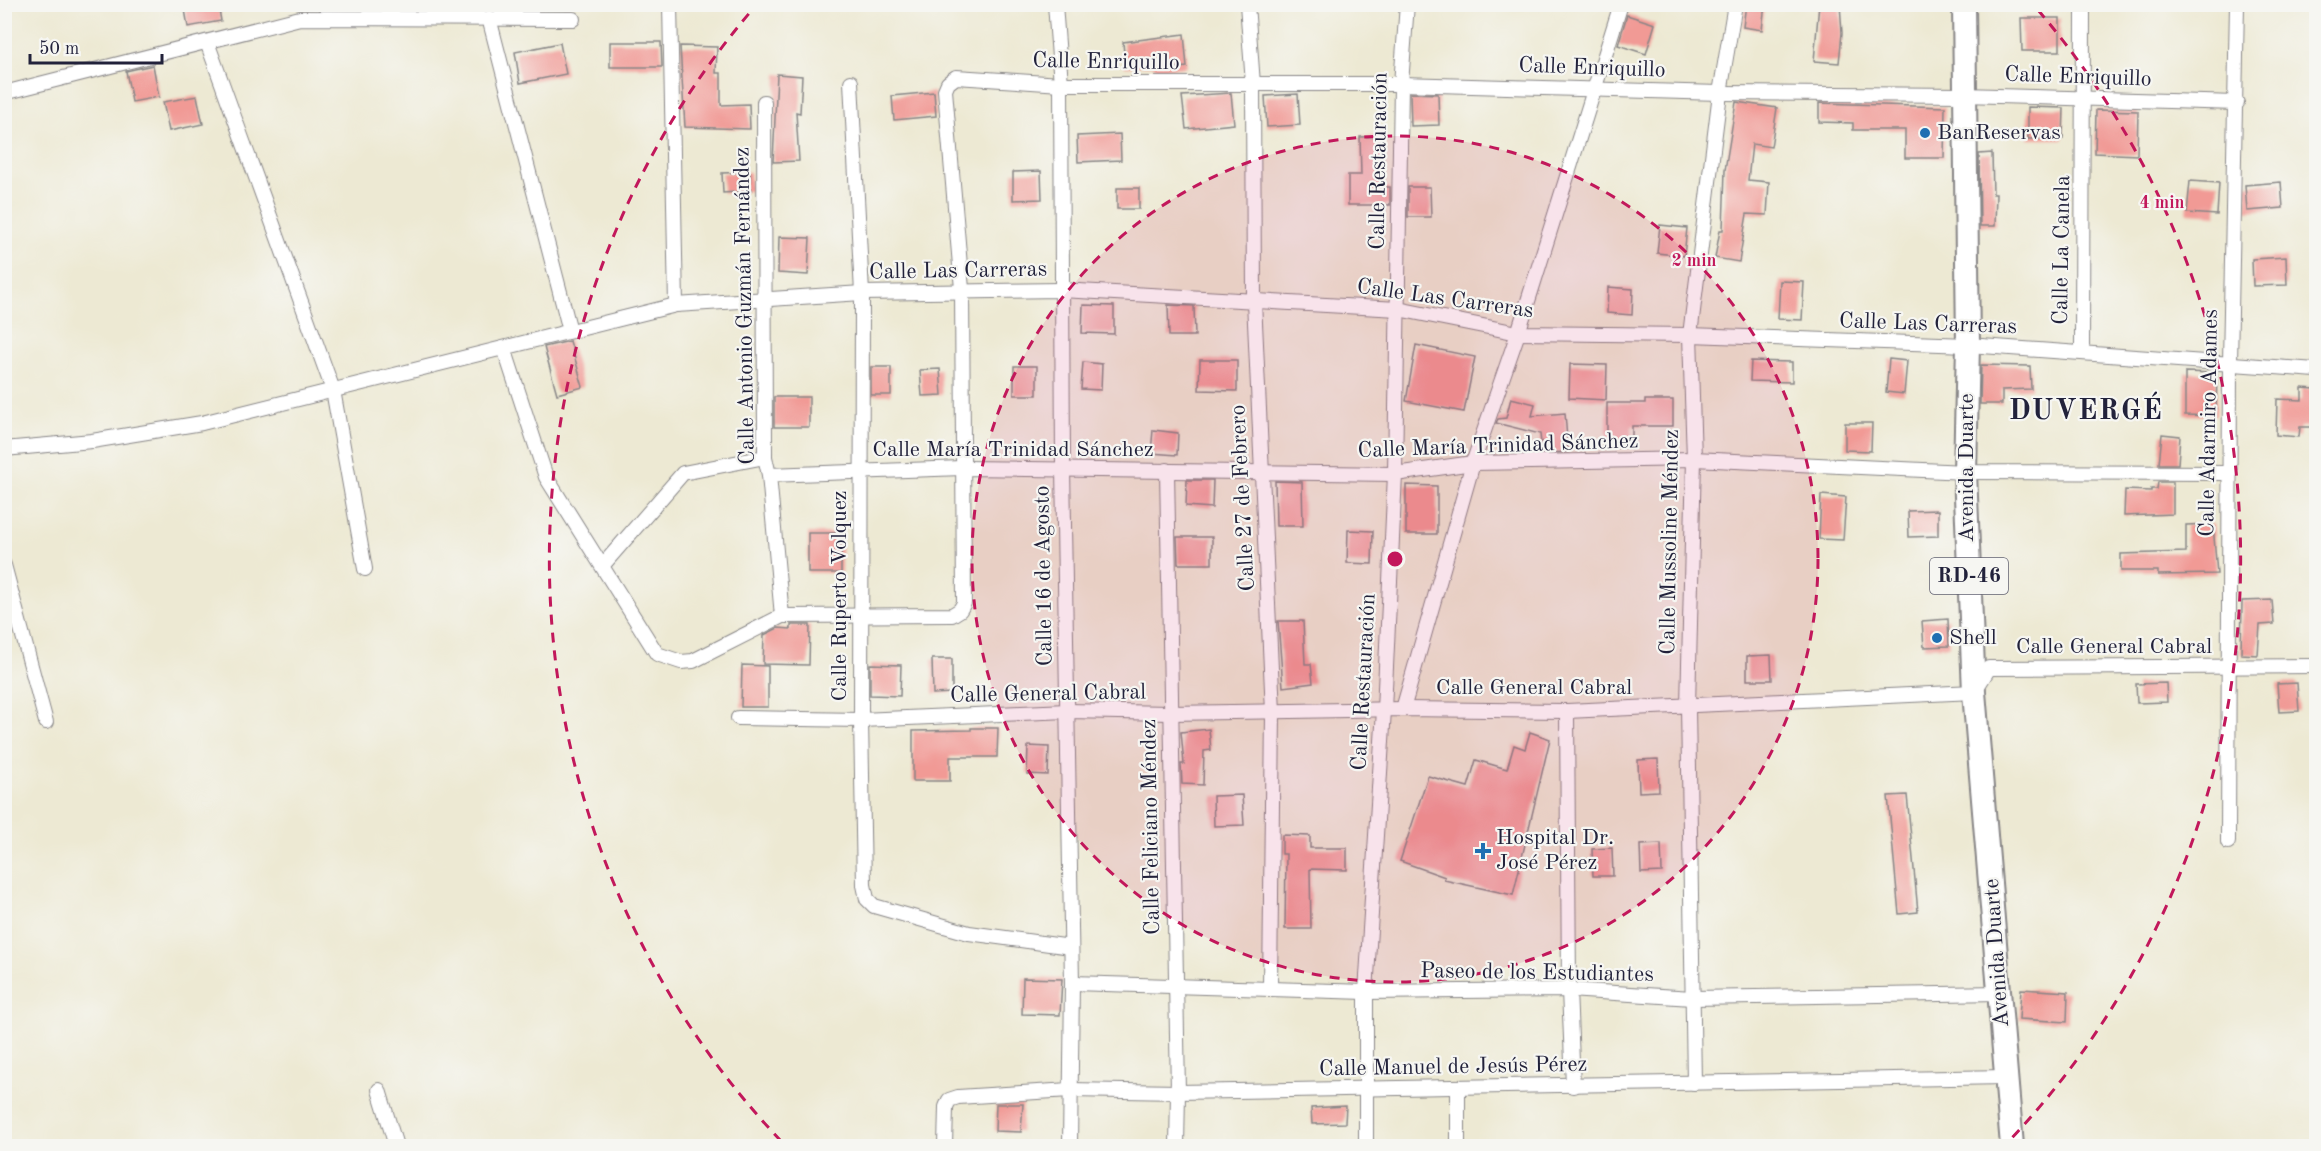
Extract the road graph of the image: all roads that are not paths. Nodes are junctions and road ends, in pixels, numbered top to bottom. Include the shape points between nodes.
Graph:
1 (670, 4) edge
2 (1055, 4) edge
3 (1246, 4) edge
4 (1407, 4) edge
5 (1621, 4) edge
6 (1735, 4) edge
7 (1964, 4) edge
8 (2083, 4) edge
9 (2237, 4) edge
10 (489, 18) junction
11 (573, 19) dead end
12 (207, 42) junction
13 (850, 82) dead end
14 (1061, 84) junction
15 (1253, 84) junction
16 (1401, 84) junction
17 (1596, 89) junction
18 (4, 93) edge
19 (1720, 93) junction
20 (1964, 95) junction
21 (2084, 99) junction
22 (764, 102) dead end
23 (2237, 103) junction
24 (962, 290) junction
25 (1061, 290) junction
26 (862, 293) junction
27 (765, 299) junction
28 (1254, 301) junction
29 (676, 305) junction
30 (1398, 309) junction
31 (570, 331) junction
32 (1518, 333) junction
33 (1690, 335) junction
34 (1968, 345) junction
35 (504, 348) junction
36 (2082, 352) junction
37 (2230, 363) junction
38 (2316, 370) edge
39 (333, 390) junction
40 (4, 449) edge
41 (765, 457) junction
42 (1694, 459) junction
43 (1473, 464) junction
44 (962, 468) junction
45 (1063, 468) junction
46 (1167, 470) junction
47 (1263, 471) junction
48 (861, 472) junction
49 (1965, 472) junction
50 (2229, 473) junction
51 (1395, 474) junction
52 (769, 475) junction
53 (4, 565) edge
54 (603, 565) junction
55 (365, 569) dead end
56 (782, 616) junction
57 (861, 617) junction
58 (2316, 666) edge
59 (2227, 668) junction
60 (1974, 692) junction
61 (1688, 706) junction
62 (1403, 709) junction
63 (1384, 710) junction
64 (1068, 711) junction
65 (1567, 711) junction
66 (1273, 712) junction
67 (1170, 713) junction
68 (738, 718) dead end
69 (861, 720) junction
70 (46, 722) dead end
71 (2228, 842) dead end
72 (1071, 947) junction
73 (1072, 983) junction
74 (1175, 987) junction
75 (1270, 989) junction
76 (1569, 990) junction
77 (1366, 992) junction
78 (2001, 993) junction
79 (1692, 998) junction
80 (2006, 1077) junction
81 (1694, 1083) junction
82 (1573, 1086) junction
83 (1458, 1088) junction
84 (379, 1090) dead end
85 (1070, 1090) junction
86 (1367, 1090) junction
87 (1178, 1092) junction
88 (396, 1146) edge
89 (945, 1146) edge
90 (1070, 1146) edge
91 (1177, 1146) edge
92 (1366, 1146) edge
93 (1458, 1146) edge
94 (2012, 1146) edge

1 - 29 street
2 - 14 street, Calle 16 de Agosto
3 - 15 street, Calle 27 de Febrero
4 - 16 street, Calle Restauración
5 - 17 street
6 - 19 street, Calle Mussoline Méndez
7 - 20 main road, Avenida Duarte / RD-46
8 - 21 street, Calle La Canela
9 - 23 street, Calle Adarmiro Adames
10 - 11 street
10 - 12 street via 300,18
10 - 31 street
12 - 18 street
12 - 39 street
13 - 26 street, Calle Ruperto Volquez
14 - 15 street, Calle Enriquillo
14 - 24 street, Calle Enriquillo via 956,77 948,83 945,90
14 - 25 street, Calle 16 de Agosto
15 - 16 street, Calle Enriquillo
15 - 28 street, Calle 27 de Febrero
16 - 17 street, Calle Enriquillo
16 - 30 street, Calle Restauración
17 - 19 street, Calle Enriquillo
17 - 32 street
19 - 20 street, Calle Enriquillo
19 - 33 street, Calle Mussoline Méndez
20 - 21 street, Calle Enriquillo
20 - 34 main road, Avenida Duarte / RD-46
21 - 23 street, Calle Enriquillo
21 - 36 street, Calle La Canela
22 - 27 street, Calle Antonio Guzmán Fernández
23 - 37 street, Calle Adarmiro Adames
24 - 25 street, Calle Las Carreras
24 - 26 street, Calle Las Carreras
24 - 44 street
25 - 28 street, Calle Las Carreras
25 - 45 street, Calle 16 de Agosto
26 - 27 street, Calle Las Carreras
26 - 48 street, Calle Ruperto Volquez
27 - 29 street, Calle Las Carreras
27 - 41 street, Calle Antonio Guzmán Fernández
28 - 30 street, Calle Las Carreras
28 - 47 street, Calle 27 de Febrero
29 - 31 street, Calle Las Carreras
30 - 32 street, Calle Las Carreras
30 - 51 street, Calle Restauración
31 - 35 street, Calle Las Carreras
32 - 33 street, Calle Las Carreras
32 - 43 street
33 - 34 street, Calle Las Carreras
33 - 42 street, Calle Mussoline Méndez
34 - 36 street, Calle Las Carreras
34 - 49 main road, Avenida Duarte / RD-46
35 - 39 street, Calle Las Carreras
35 - 54 street via 546,477
36 - 37 street, Calle Las Carreras
37 - 38 street, Calle Las Carreras
37 - 50 street, Calle Adarmiro Adames
39 - 40 street, Calle Las Carreras via 202,423 92,441
39 - 55 street
41 - 52 street, Calle Antonio Guzmán Fernández
41 - 54 street via 682,473
42 - 43 street, Calle María Trinidad Sánchez
42 - 49 street, Calle María Trinidad Sánchez
42 - 61 street, Calle Mussoline Méndez
43 - 51 street, Calle María Trinidad Sánchez
43 - 62 street
44 - 45 street, Calle María Trinidad Sánchez
44 - 48 street, Calle María Trinidad Sánchez
44 - 57 street via 964,603 960,610 952,615
45 - 46 street, Calle María Trinidad Sánchez
45 - 64 street, Calle 16 de Agosto
46 - 47 street, Calle María Trinidad Sánchez
46 - 67 street, Calle Feliciano Méndez
47 - 51 street, Calle María Trinidad Sánchez
47 - 66 street, Calle 27 de Febrero
48 - 52 street, Calle María Trinidad Sánchez
48 - 57 street, Calle Ruperto Volquez
49 - 50 street, Calle María Trinidad Sánchez
49 - 60 main road, Avenida Duarte / RD-46
50 - 59 street, Calle Adarmiro Adames
51 - 63 street, Calle Restauración
52 - 56 street, Calle Antonio Guzmán Fernández
53 - 70 street
54 - 56 street via 657,654 668,659 693,661
56 - 57 street
57 - 69 street, Calle Ruperto Volquez
58 - 59 street, Calle General Cabral
59 - 60 street, Calle General Cabral via 1989,669
59 - 71 street, Calle Adarmiro Adames
60 - 61 street, Calle General Cabral
60 - 78 main road, Avenida Duarte / RD-46
61 - 65 street, Calle General Cabral
61 - 79 street, Calle Mussoline Méndez
62 - 63 street, Calle General Cabral
62 - 65 street, Calle General Cabral
63 - 66 street, Calle General Cabral
63 - 77 street, Calle Restauración
64 - 67 street, Calle General Cabral
64 - 69 street, Calle General Cabral
64 - 72 street, Calle 16 de Agosto
65 - 76 street
66 - 67 street, Calle General Cabral
66 - 75 street, Calle 27 de Febrero
67 - 74 street, Calle Feliciano Méndez
68 - 69 street, Calle General Cabral
69 - 72 street, Calle Ruperto Volquez via 867,899 874,906 969,933
72 - 73 street, Calle 16 de Agosto
73 - 74 street, Paseo de los Estudiantes
73 - 85 street, Calle 16 de Agosto
74 - 75 street, Paseo de los Estudiantes
74 - 87 street, Calle Feliciano Méndez
75 - 77 street, Paseo de los Estudiantes
76 - 77 street, Paseo de los Estudiantes
76 - 79 street, Paseo de los Estudiantes
76 - 82 street
77 - 86 street, Calle Restauración
78 - 79 street, Paseo de los Estudiantes
78 - 80 main road, Avenida Duarte / RD-46
79 - 81 street, Calle Mussoline Méndez
80 - 81 street, Calle Manuel de Jesús Pérez
80 - 94 main road, Avenida Duarte / RD-46
81 - 82 street, Calle Manuel de Jesús Pérez
82 - 83 street, Calle Manuel de Jesús Pérez
83 - 86 street, Calle Manuel de Jesús Pérez
83 - 93 street
84 - 88 street
85 - 87 street, Calle Manuel de Jesús Pérez
85 - 89 street, Calle Manuel de Jesús Pérez via 949,1100
85 - 90 street, Calle 16 de Agosto
86 - 87 street, Calle Manuel de Jesús Pérez
86 - 92 street, Calle Restauración
87 - 91 street, Calle Feliciano Méndez

